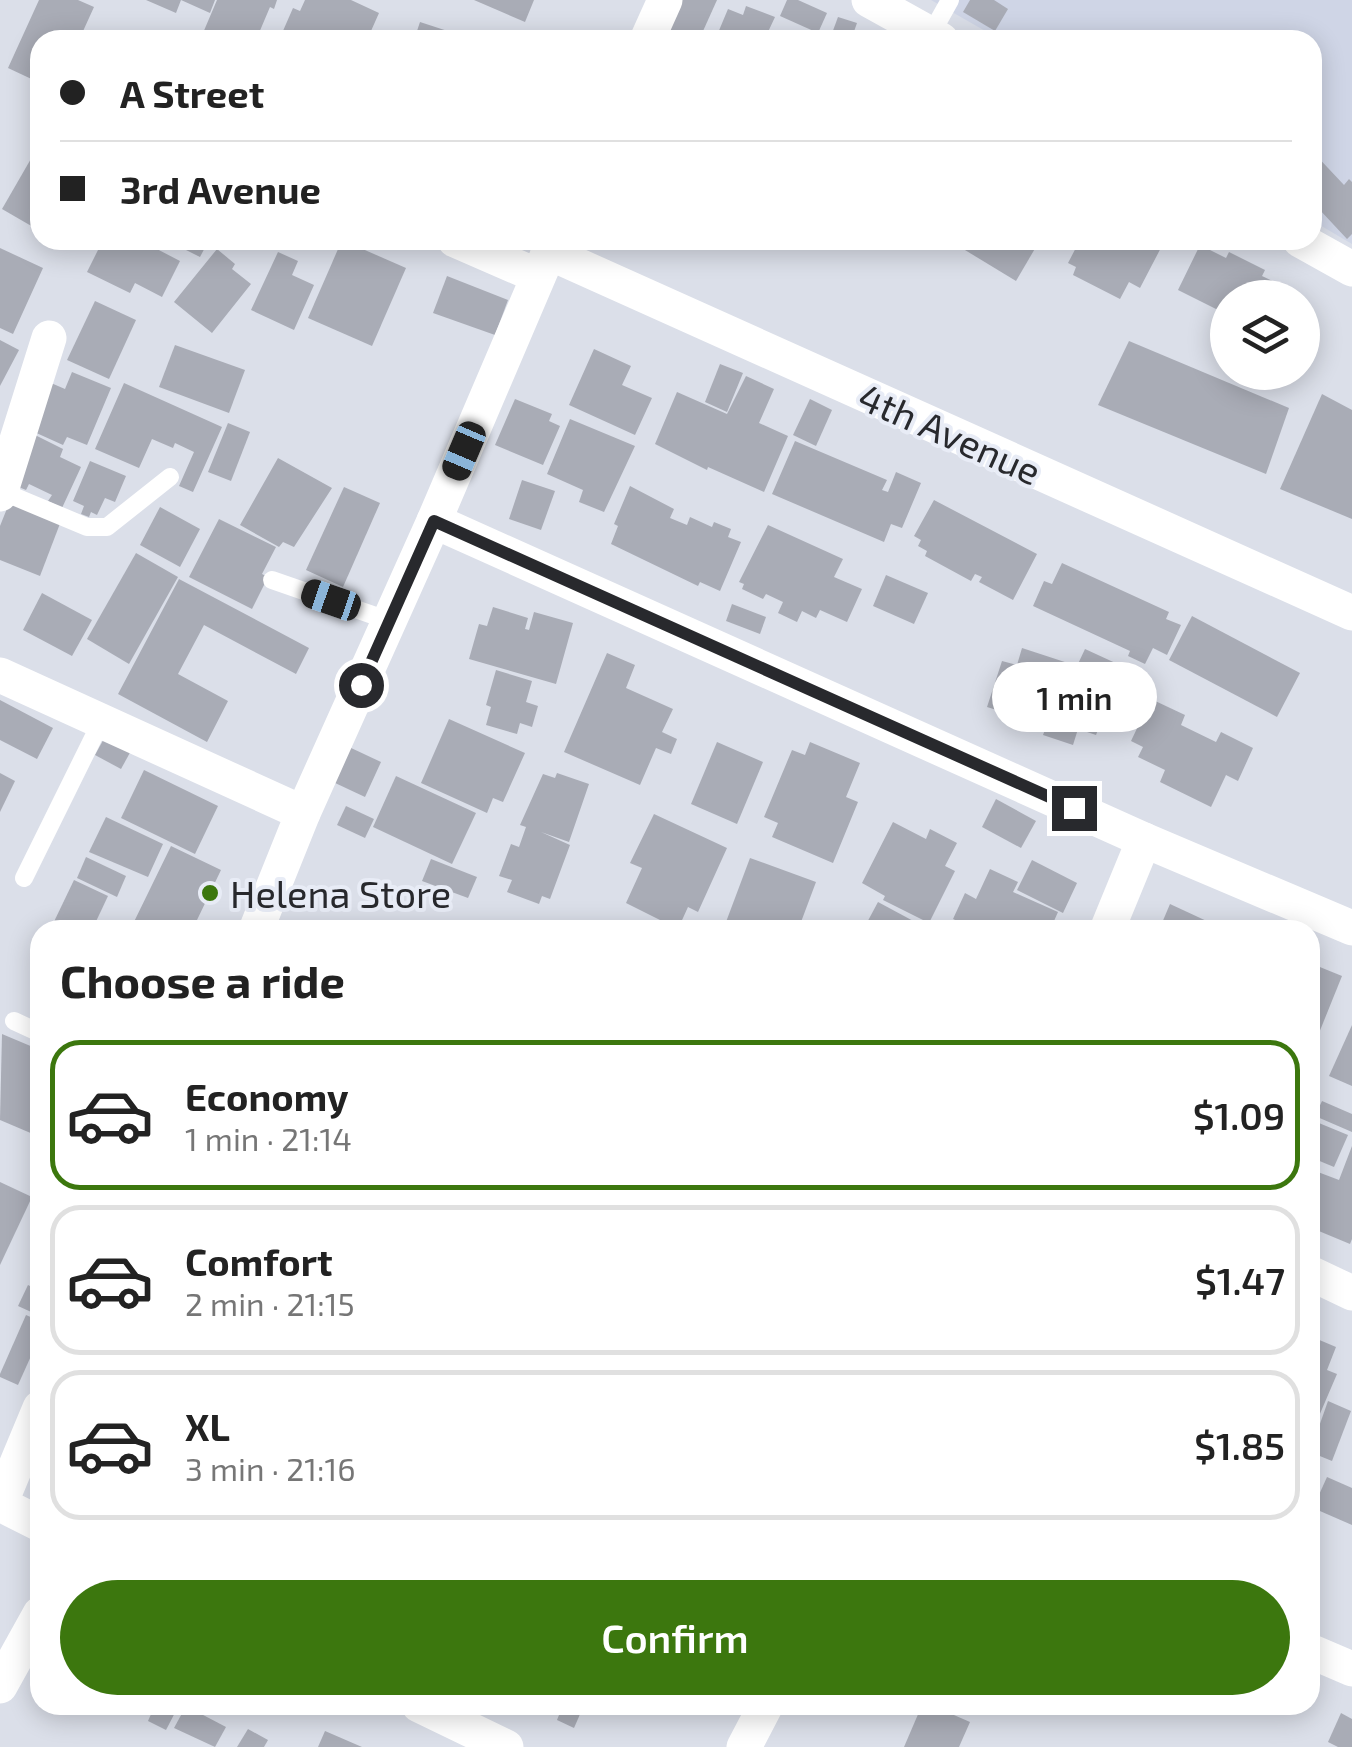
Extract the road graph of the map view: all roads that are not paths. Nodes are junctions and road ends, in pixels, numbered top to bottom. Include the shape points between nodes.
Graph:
1 (666, 0) edge
2 (868, 0) edge
3 (950, 0) edge
4 (652, 30) edge
5 (923, 30) edge
6 (939, 30) edge
7 (512, 250) edge
8 (1318, 250) edge
9 (547, 256) edge
10 (1352, 269) edge
11 (49, 338) dead end
12 (170, 476) dead end
13 (0, 492) edge
14 (434, 521) junction
15 (272, 580) dead end
16 (1352, 613) edge
17 (390, 621) junction
18 (0, 675) edge
19 (102, 722) junction
20 (303, 813) junction
21 (1144, 840) junction
22 (24, 878) dead end
23 (260, 920) edge
24 (1111, 920) edge
25 (1352, 928) edge
26 (14, 1021) dead end
27 (30, 1028) edge
28 (1320, 1278) edge
29 (1352, 1293) edge
30 (30, 1432) edge
31 (0, 1504) edge
32 (30, 1519) edge
33 (30, 1632) edge
34 (1320, 1656) edge
35 (1352, 1670) edge
36 (0, 1686) edge
37 (439, 1715) edge
38 (761, 1715) edge
39 (506, 1747) edge
40 (744, 1747) edge

1 - 4 street
2 - 5 street
3 - 6 lane
7 - 9 street, 4th Avenue
8 - 10 street
9 - 14 street
9 - 16 street, 4th Avenue
11 - 13 street
12 - 13 lane via 107,527 87,527
14 - 17 street
14 - 21 street
15 - 17 lane
17 - 20 street
18 - 19 street
19 - 20 street
19 - 22 lane
20 - 23 street
21 - 24 street
21 - 25 street
26 - 27 lane
28 - 29 street
30 - 31 street
31 - 32 street
33 - 36 street
34 - 35 street
37 - 39 street
38 - 40 street

